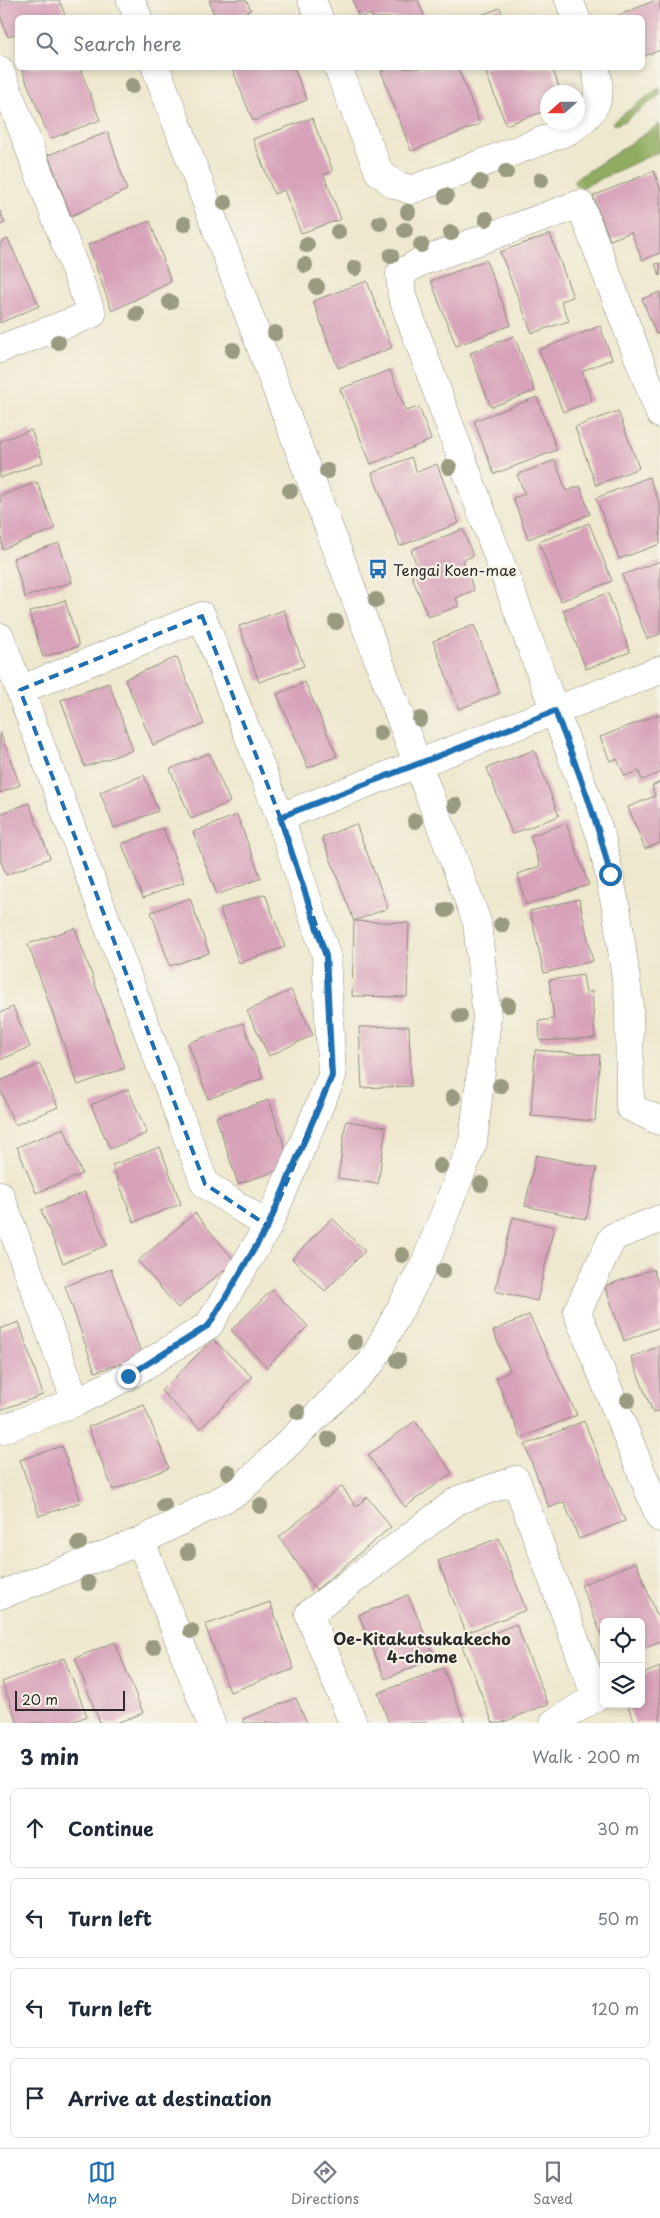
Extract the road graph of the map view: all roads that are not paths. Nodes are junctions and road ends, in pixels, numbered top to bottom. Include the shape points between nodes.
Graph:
1 (131, 0) edge
2 (312, 0) edge
3 (569, 0) edge
4 (137, 15) edge
5 (318, 15) edge
6 (575, 15) edge
7 (0, 70) edge
8 (157, 70) edge
9 (339, 70) edge
10 (595, 70) edge
11 (0, 349) edge
12 (660, 414) edge
13 (0, 637) edge
14 (660, 670) edge
15 (20, 690) junction
16 (555, 711) junction
17 (419, 763) junction
18 (280, 817) junction
19 (660, 1121) edge
20 (0, 1195) edge
21 (660, 1219) edge
22 (268, 1226) junction
23 (76, 1402) junction
24 (0, 1430) edge
25 (660, 1518) edge
26 (141, 1541) junction
27 (0, 1595) edge
28 (211, 1723) edge
29 (353, 1723) edge
30 (554, 1723) edge

1 - 4 street
2 - 5 street
3 - 6 street
7 - 11 street via 92,314
8 - 17 street
9 - 10 street via 379,172 394,184 410,190 568,131 587,119 600,96
12 - 16 street via 580,204 420,262 400,274 402,296
13 - 15 street
14 - 16 street
15 - 18 street via 202,616
15 - 22 street via 206,1184
16 - 17 street
16 - 19 street via 601,836 610,874 629,1002 630,1107
17 - 18 street
17 - 26 street via 477,922 487,1018 473,1142 426,1260 372,1362 239,1491
18 - 22 street via 326,956 332,1076
20 - 23 street
21 - 25 street via 613,1237 577,1312
22 - 23 street via 209,1325 128,1376
23 - 24 street
26 - 27 street
26 - 28 street
29 - 30 street via 309,1614 458,1500 516,1480 596,1697

